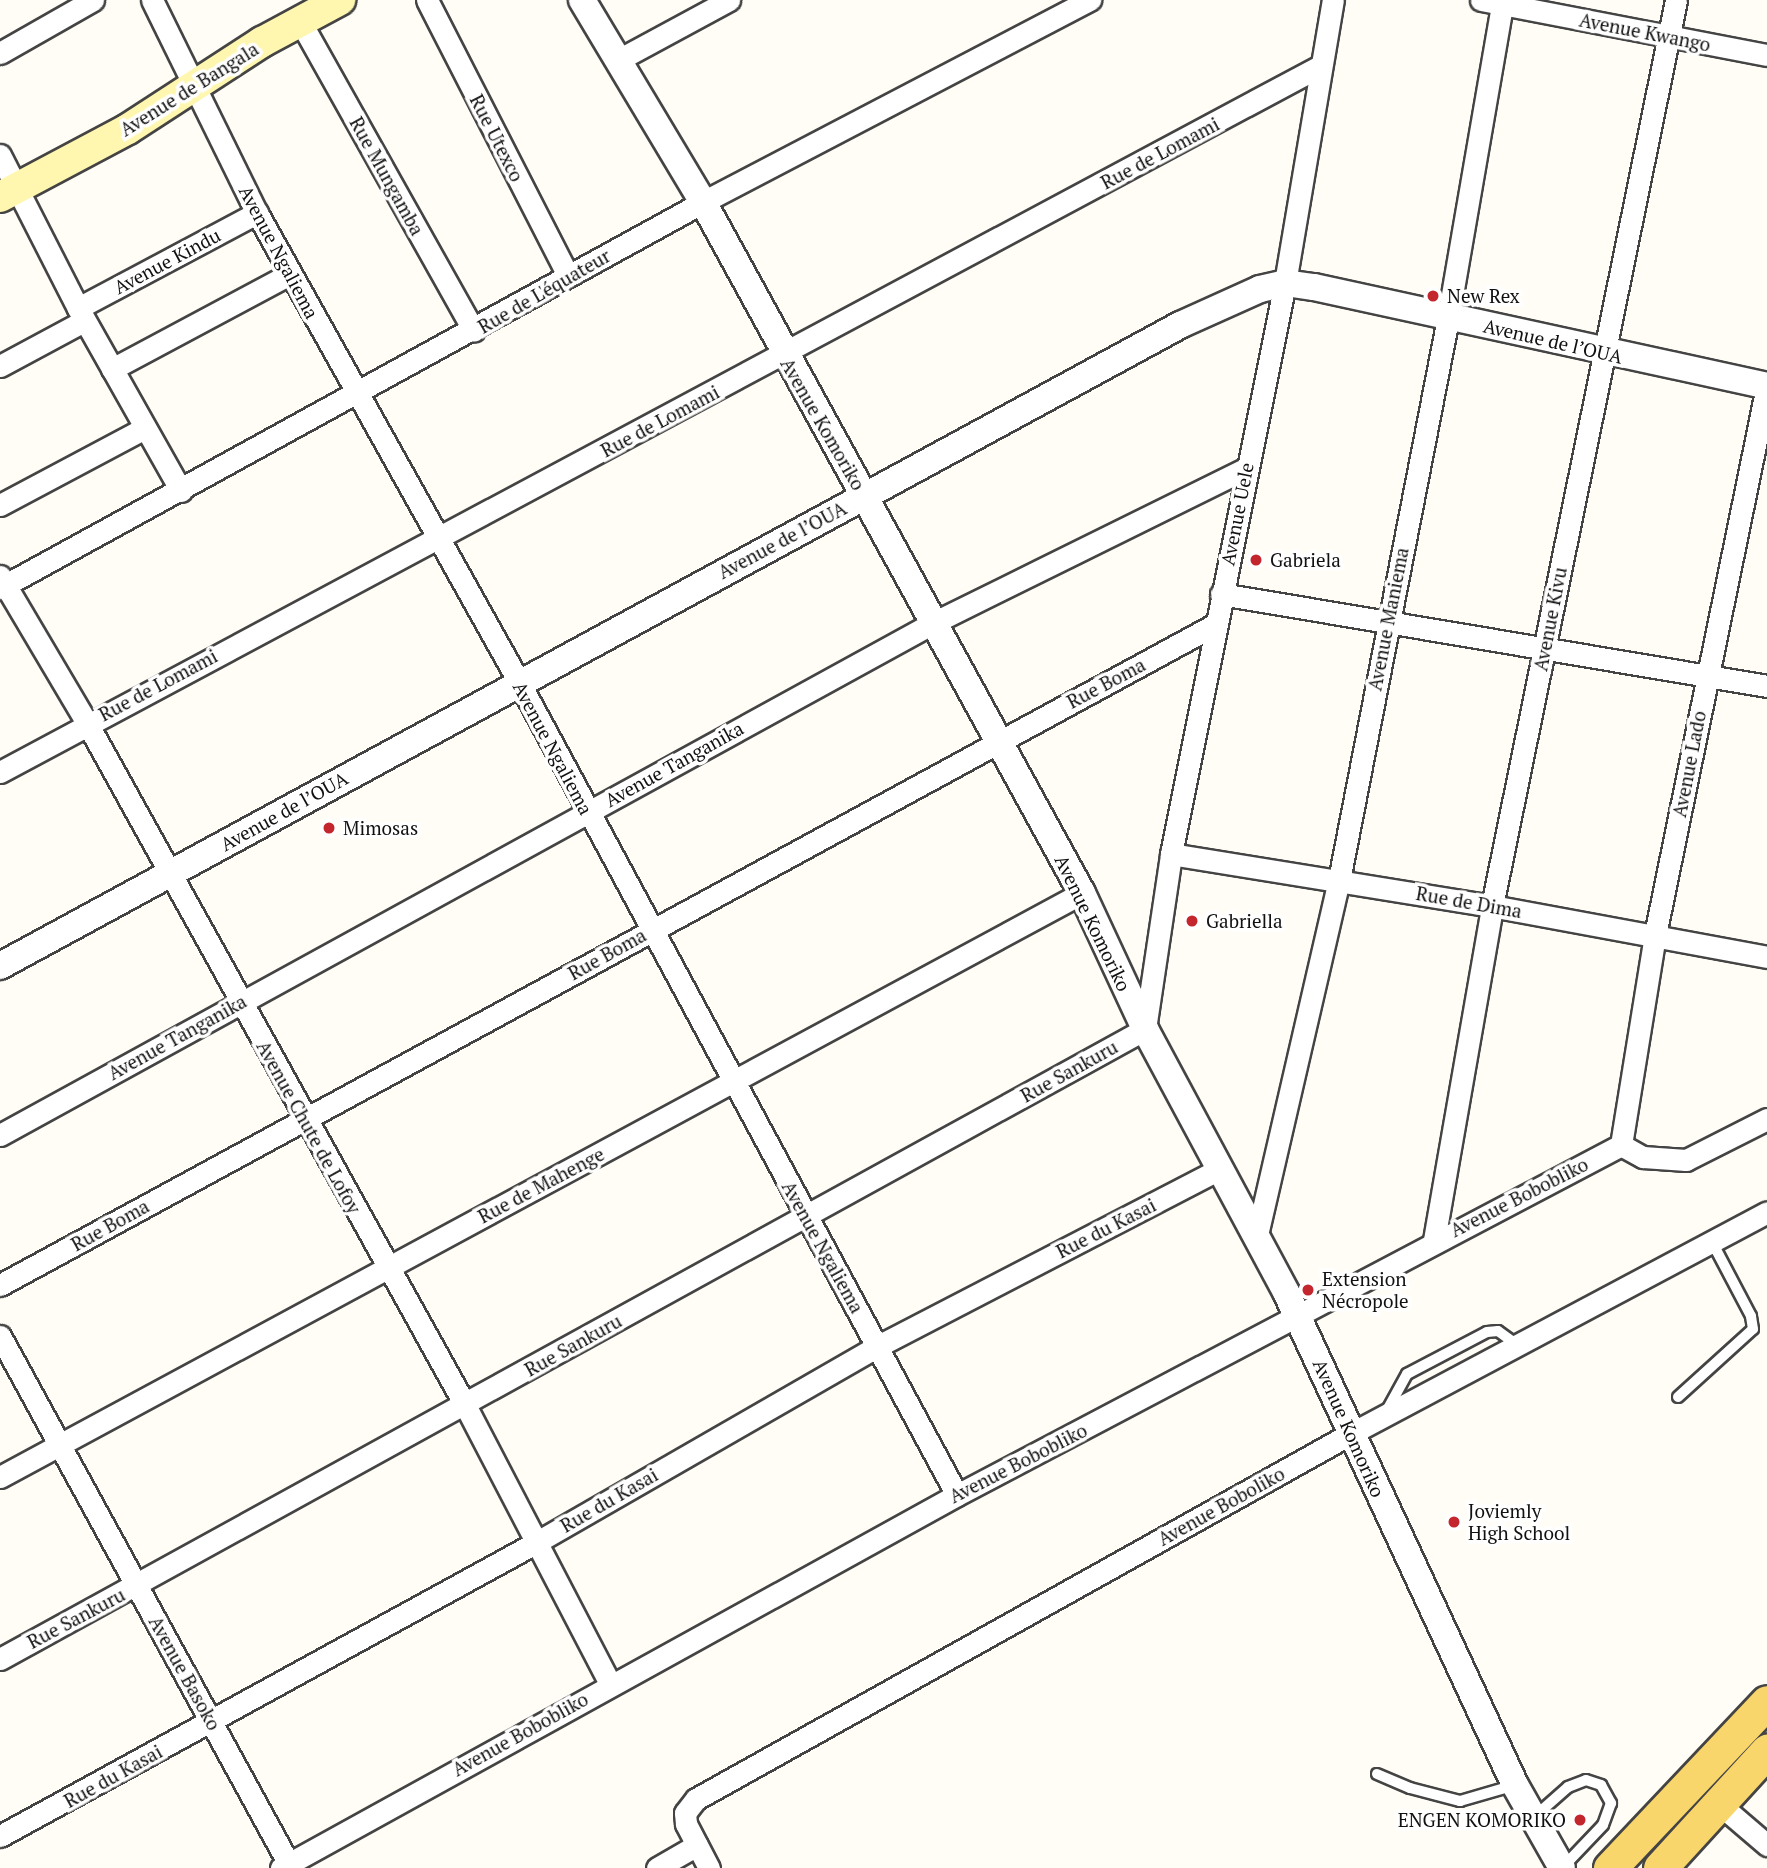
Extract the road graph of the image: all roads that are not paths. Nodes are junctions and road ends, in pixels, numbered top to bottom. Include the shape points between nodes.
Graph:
1 (93, 0) edge
2 (152, 0) edge
3 (340, 0) edge
4 (427, 0) edge
5 (582, 0) edge
6 (729, 0) edge
7 (1090, 0) edge
8 (1333, 0) edge
9 (1676, 0) edge
10 (1496, 1) edge
11 (300, 21) junction
12 (1670, 37) junction
13 (0, 53) edge
14 (1767, 55) edge
15 (620, 59) junction
16 (1318, 67) junction
17 (194, 90) junction
18 (0, 155) edge
19 (9, 192) edge
20 (703, 202) junction
21 (257, 213) junction
22 (290, 274) junction
23 (568, 276) junction
24 (1285, 283) junction
25 (81, 315) junction
26 (1448, 317) junction
27 (474, 331) junction
28 (1604, 353) junction
29 (783, 356) junction
30 (0, 366) edge
31 (112, 369) junction
32 (1767, 386) edge
33 (355, 393) junction
34 (145, 428) junction
35 (1246, 468) junction
36 (181, 491) junction
37 (864, 495) junction
38 (0, 505) edge
39 (436, 538) junction
40 (2, 583) edge
41 (1221, 594) junction
42 (1387, 621) junction
43 (931, 624) junction
44 (1216, 624) junction
45 (1545, 646) junction
46 (1706, 674) junction
47 (519, 682) junction
48 (1767, 686) edge
49 (87, 723) junction
50 (996, 742) junction
51 (0, 772) edge
52 (587, 812) junction
53 (1171, 854) junction
54 (171, 873) junction
55 (1339, 880) junction
56 (1082, 893) junction
57 (1492, 905) junction
58 (652, 930) junction
59 (1655, 935) junction
60 (1767, 957) edge
61 (0, 967) edge
62 (239, 1002) junction
63 (1145, 1029) junction
64 (733, 1082) junction
65 (305, 1119) junction
66 (1767, 1119) edge
67 (0, 1135) edge
68 (1621, 1145) junction
69 (1220, 1169) junction
70 (1767, 1212) edge
71 (806, 1217) junction
72 (1257, 1235) junction
73 (1434, 1240) junction
74 (1712, 1242) junction
75 (387, 1269) junction
76 (0, 1285) edge
77 (1297, 1313) junction
78 (0, 1336) edge
79 (878, 1346) junction
80 (1678, 1397) dead end
81 (464, 1405) junction
82 (1350, 1434) junction
83 (59, 1446) junction
84 (0, 1477) edge
85 (957, 1495) junction
86 (537, 1542) junction
87 (136, 1586) junction
88 (0, 1659) edge
89 (610, 1683) junction
90 (1767, 1702) edge
91 (212, 1721) junction
92 (1767, 1751) edge
93 (1377, 1774) dead end
94 (1515, 1785) junction
95 (1718, 1803) junction
96 (1534, 1816) junction
97 (0, 1836) edge
98 (697, 1845) junction
99 (1767, 1845) edge
100 (287, 1867) edge
101 (657, 1868) edge
102 (709, 1868) edge
103 (1562, 1868) edge
104 (1610, 1868) edge
105 (1660, 1868) edge

1 - 13 street
2 - 17 street, Avenue Ngaliema
3 - 11 main road, Avenue de Bangala
4 - 23 street, Rue Utexco
5 - 15 street, Avenue Komoriko
6 - 15 street
7 - 20 street, Rue de L'équateur
8 - 16 street, Avenue Uele
9 - 12 street, Avenue Kivu
10 - 12 street, Avenue Kwango
10 - 26 street, Avenue Maniema
11 - 17 main road, Avenue de Bangala
11 - 27 street, Rue Mungamba
12 - 14 street, Avenue Kwango
12 - 28 street, Avenue Kivu
15 - 20 street, Avenue Komoriko
16 - 24 street, Avenue Uele
16 - 29 street, Rue de Lomami
17 - 19 main road, Avenue de Bangala
17 - 21 street, Avenue Ngaliema
18 - 19 street
19 - 25 street
20 - 23 street, Rue de L'équateur
20 - 29 street, Avenue Komoriko
21 - 22 street, Avenue Ngaliema
21 - 25 street, Avenue Kindu
22 - 31 street
22 - 33 street, Avenue Ngaliema
23 - 27 street, Rue de L'équateur
24 - 26 street, Avenue de l’OUA
24 - 35 street, Avenue Uele
24 - 37 street, Avenue de l’OUA via 1180,324
25 - 30 street, Avenue Kindu
25 - 31 street
26 - 28 street, Avenue de l’OUA
26 - 42 street, Avenue Maniema
27 - 33 street, Rue de L'équateur
28 - 32 street, Avenue de l’OUA
28 - 45 street, Avenue Kivu
29 - 37 street, Avenue Komoriko
29 - 39 street, Rue de Lomami
31 - 34 street
32 - 46 street, Avenue Lado
33 - 36 street, Rue de L'équateur
33 - 39 street, Avenue Ngaliema
34 - 36 street
34 - 38 street
35 - 41 street, Avenue Uele
35 - 43 street, Avenue Tanganika
36 - 40 street, Rue de L'équateur
37 - 43 street, Avenue Komoriko
37 - 47 street, Avenue de l’OUA
39 - 47 street, Avenue Ngaliema
39 - 49 street, Rue de Lomami
40 - 49 street, Avenue Chute de Lofoy
41 - 42 street
41 - 44 street, Avenue Uele
42 - 45 street
42 - 55 street, Avenue Maniema
43 - 50 street, Avenue Komoriko
43 - 52 street, Avenue Tanganika
44 - 50 street, Rue Boma
44 - 53 street, Avenue Uele
45 - 46 street
45 - 57 street, Avenue Kivu
46 - 48 street
46 - 59 street, Avenue Lado
47 - 52 street, Avenue Ngaliema
47 - 54 street, Avenue de l’OUA
49 - 51 street, Rue de Lomami
49 - 54 street, Avenue Chute de Lofoy
50 - 56 street, Avenue Komoriko
50 - 58 street, Rue Boma
52 - 58 street, Avenue Ngaliema
52 - 62 street, Avenue Tanganika
53 - 55 street, Rue de Dima
53 - 63 street, Avenue Uele
54 - 61 street, Avenue de l’OUA
54 - 62 street, Avenue Chute de Lofoy
55 - 57 street, Rue de Dima
55 - 72 street, Avenue Maniema
56 - 63 street, Avenue Komoriko
56 - 64 street, Rue de Mahenge
57 - 59 street, Rue de Dima
57 - 73 street, Avenue Kivu
58 - 64 street, Avenue Ngaliema
58 - 65 street, Rue Boma
59 - 60 street, Rue de Dima
59 - 68 street, Avenue Lado
62 - 65 street, Avenue Chute de Lofoy
62 - 67 street, Avenue Tanganika
63 - 69 street, Avenue Komoriko
63 - 71 street, Rue Sankuru
64 - 71 street, Avenue Ngaliema
64 - 75 street, Rue de Mahenge
65 - 75 street, Avenue Chute de Lofoy
65 - 76 street, Rue Boma
66 - 68 street via 1686,1160 1643,1157
68 - 73 street, Avenue Bobobliko
69 - 72 street, Avenue Komoriko
69 - 79 street, Rue du Kasai
70 - 74 street, Avenue Boboliko
71 - 79 street, Avenue Ngaliema
71 - 81 street, Rue Sankuru
72 - 77 street, Avenue Komoriko
73 - 77 street, Avenue Bobobliko
74 - 80 lane via 1751,1316 1753,1329
74 - 82 street, Avenue Boboliko
75 - 81 street, Avenue Chute de Lofoy
75 - 83 street, Rue de Mahenge
77 - 82 street, Avenue Komoriko
77 - 85 street, Avenue Bobobliko
78 - 83 street, Avenue Basoko
79 - 85 street, Avenue Ngaliema
79 - 86 street, Rue du Kasai
81 - 86 street, Avenue Chute de Lofoy
81 - 87 street, Rue Sankuru
82 - 94 street, Avenue Komoriko
82 - 98 street, Avenue Boboliko via 696,1799 685,1813
83 - 84 street, Rue de Mahenge
83 - 87 street, Avenue Basoko
85 - 89 street, Avenue Bobobliko
86 - 89 street, Avenue Chute de Lofoy
86 - 91 street, Rue du Kasai
87 - 88 street, Rue Sankuru
87 - 91 street, Avenue Basoko
89 - 100 street, Avenue Bobobliko
90 - 104 main road
91 - 97 street, Rue du Kasai
91 - 100 street, Avenue Basoko
92 - 95 main road
93 - 94 lane via 1460,1801
94 - 96 street, Avenue Komoriko
95 - 99 street
95 - 105 main road
96 - 103 street, Avenue Komoriko
96 - 103 lane via 1568,1787 1587,1780 1601,1785 1611,1803 1603,1825
98 - 101 street
98 - 102 street

